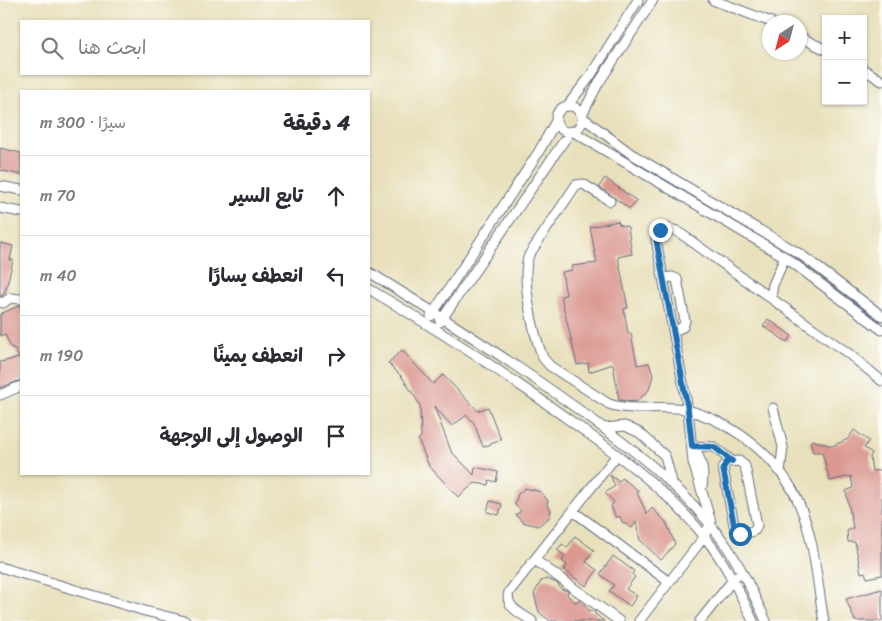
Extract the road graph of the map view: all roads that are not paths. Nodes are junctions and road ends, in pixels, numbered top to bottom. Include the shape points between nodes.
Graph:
1 (638, 0) edge
2 (653, 0) edge
3 (713, 0) edge
4 (762, 18) edge
5 (807, 40) edge
6 (822, 48) edge
7 (867, 71) edge
8 (882, 81) edge
9 (568, 105) junction
10 (582, 116) junction
11 (556, 121) junction
12 (571, 132) junction
13 (0, 186) edge
14 (20, 190) edge
15 (610, 201) dead end
16 (0, 208) edge
17 (20, 212) edge
18 (785, 257) junction
19 (370, 273) edge
20 (370, 290) edge
21 (771, 297) junction
22 (20, 299) edge
23 (0, 302) edge
24 (434, 312) junction
25 (882, 316) edge
26 (443, 317) junction
27 (427, 323) junction
28 (436, 328) junction
29 (882, 330) edge
30 (882, 382) edge
31 (20, 386) edge
32 (0, 395) edge
33 (773, 408) dead end
34 (688, 410) junction
35 (604, 428) junction
36 (692, 446) junction
37 (618, 455) junction
38 (732, 461) junction
39 (780, 472) junction
40 (672, 482) junction
41 (573, 511) junction
42 (711, 526) junction
43 (704, 536) junction
44 (535, 560) junction
45 (0, 567) edge
46 (742, 571) junction
47 (733, 579) junction
48 (669, 582) junction
49 (186, 621) edge
50 (532, 621) edge
51 (619, 621) edge
52 (639, 621) edge
53 (700, 621) edge
54 (753, 621) edge
55 (766, 621) edge
56 (824, 621) edge

1 - 9 street
2 - 10 street via 598,84
3 - 4 street
5 - 6 street
7 - 8 street
9 - 10 street via 577,108
9 - 11 street via 560,109
10 - 12 street via 580,126
10 - 25 street via 630,153 800,254
11 - 12 street via 563,130
11 - 24 street
12 - 18 street
12 - 26 street
13 - 14 street
15 - 34 street via 583,184 576,185 529,255 524,271 525,282 541,353 550,366 609,404
16 - 17 street
18 - 21 street
18 - 29 street
19 - 24 street
20 - 27 street
21 - 30 street
21 - 34 street via 671,228 664,228 656,236
22 - 23 street
24 - 26 street
24 - 27 street
26 - 28 street
26 - 35 street
27 - 28 street
28 - 37 street
31 - 32 street
33 - 39 street via 783,447
34 - 36 street
34 - 39 street via 738,433
35 - 40 street
35 - 40 street via 625,426 640,434 665,456
36 - 38 street via 714,447
36 - 42 street via 694,467
37 - 41 street
37 - 43 street via 664,492
38 - 38 street via 723,468 735,530 742,535 755,530 757,525 745,466 739,461
39 - 56 street via 791,488 806,524
40 - 42 street
41 - 44 street
41 - 48 street
42 - 43 street
42 - 46 street
43 - 47 street
43 - 48 street
44 - 50 street via 509,592 508,599 510,605
44 - 51 street
45 - 49 street
46 - 47 street
46 - 55 street
47 - 53 street
47 - 54 street
48 - 52 street

